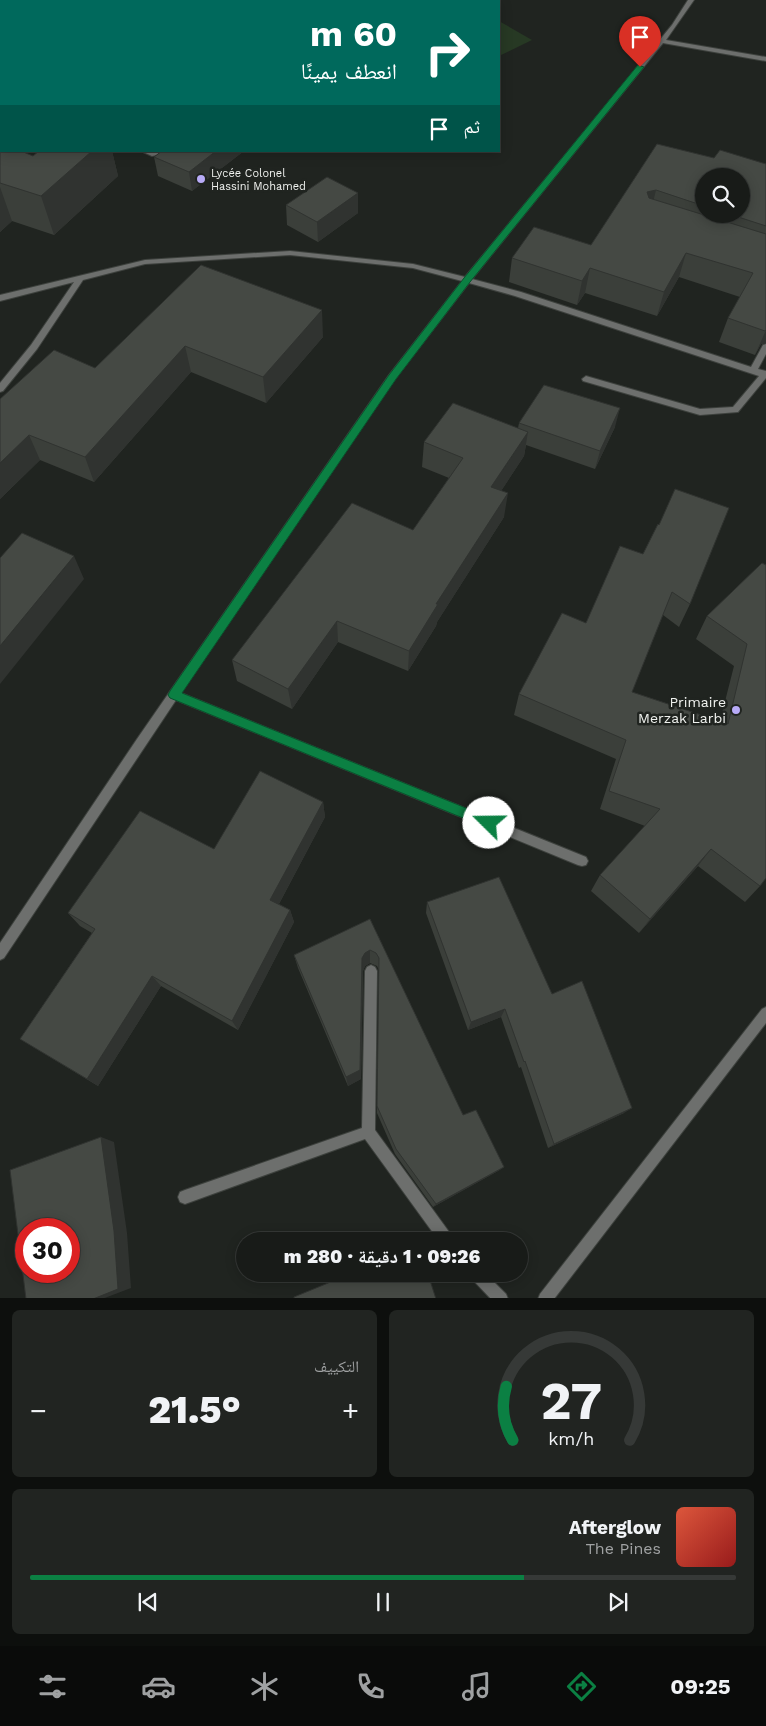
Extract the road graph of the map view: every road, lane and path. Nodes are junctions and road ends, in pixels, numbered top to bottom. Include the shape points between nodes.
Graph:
1 (691, 0) edge
2 (661, 41) junction
3 (766, 58) edge
4 (147, 152) edge
5 (165, 152) edge
6 (80, 278) junction
7 (467, 280) junction
8 (0, 298) edge
9 (766, 347) edge
10 (754, 370) junction
11 (765, 375) edge
12 (586, 379) dead end
13 (0, 389) edge
14 (174, 695) junction
15 (582, 860) dead end
16 (0, 954) edge
17 (371, 971) edge
18 (766, 1013) edge
19 (368, 1132) junction
20 (185, 1197) dead end
21 (440, 1232) edge
22 (485, 1282) edge
23 (501, 1298) edge
24 (545, 1298) edge

1 - 2 street
2 - 3 street
2 - 7 street
4 - 5 street
6 - 7 street via 145,262 290,253 413,266
6 - 8 street
6 - 13 street via 34,347
7 - 10 street
7 - 14 street via 392,377
9 - 10 street
10 - 11 street
11 - 12 street via 735,410 700,412
14 - 15 street
14 - 16 street
17 - 19 street
18 - 24 street
19 - 20 street
19 - 21 street
22 - 23 street

